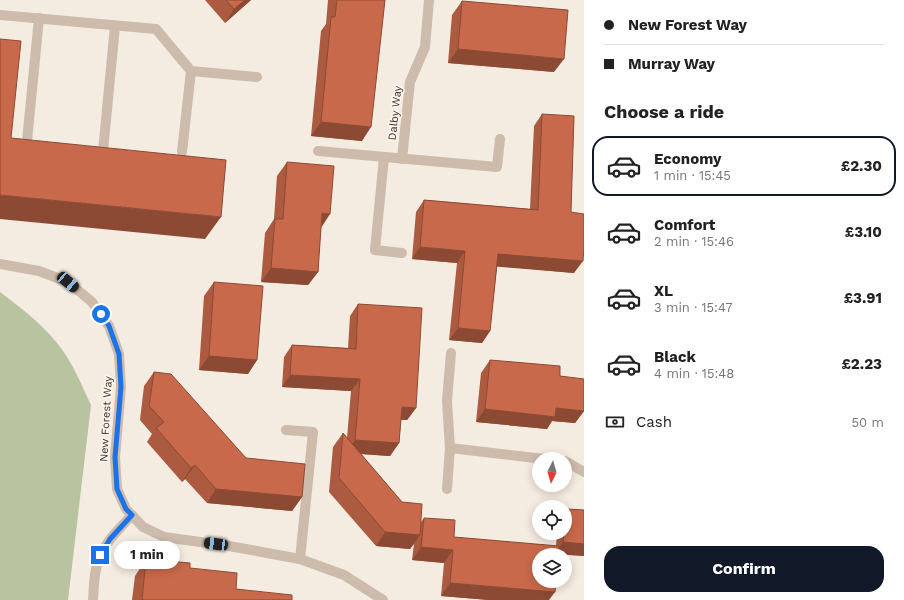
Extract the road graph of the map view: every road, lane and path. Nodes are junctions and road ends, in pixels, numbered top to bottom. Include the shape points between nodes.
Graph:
1 (429, 0) edge
2 (0, 15) edge
3 (39, 18) junction
4 (115, 26) junction
5 (191, 71) junction
6 (257, 77) dead end
7 (500, 139) dead end
8 (27, 141) edge
9 (103, 151) edge
10 (318, 151) dead end
11 (182, 152) dead end
12 (384, 157) junction
13 (402, 159) junction
14 (402, 253) dead end
15 (0, 264) edge
16 (451, 353) dead end
17 (286, 430) dead end
18 (450, 448) junction
19 (532, 458) edge
20 (572, 465) edge
21 (584, 472) edge
22 (447, 489) dead end
23 (132, 515) junction
24 (300, 560) junction
25 (94, 600) edge
26 (383, 600) edge

1 - 13 street, Dalby Way via 425,47 410,82
2 - 3 street
3 - 4 street
3 - 8 street
4 - 5 street via 156,29
4 - 9 street
5 - 6 street
5 - 11 street
7 - 13 street via 497,167
10 - 12 street
12 - 13 street
12 - 14 street via 375,250
15 - 23 street, New Forest Way via 39,271 68,282 92,302 109,326 119,354 121,387 115,457 117,489 126,509
16 - 18 street via 447,401
17 - 24 street via 313,432
18 - 19 street
18 - 22 street
20 - 21 street
23 - 24 street, New Forest Way via 142,527 164,538 229,546
23 - 25 street via 110,539 100,555 95,576
24 - 26 street, New Forest Way via 344,575

